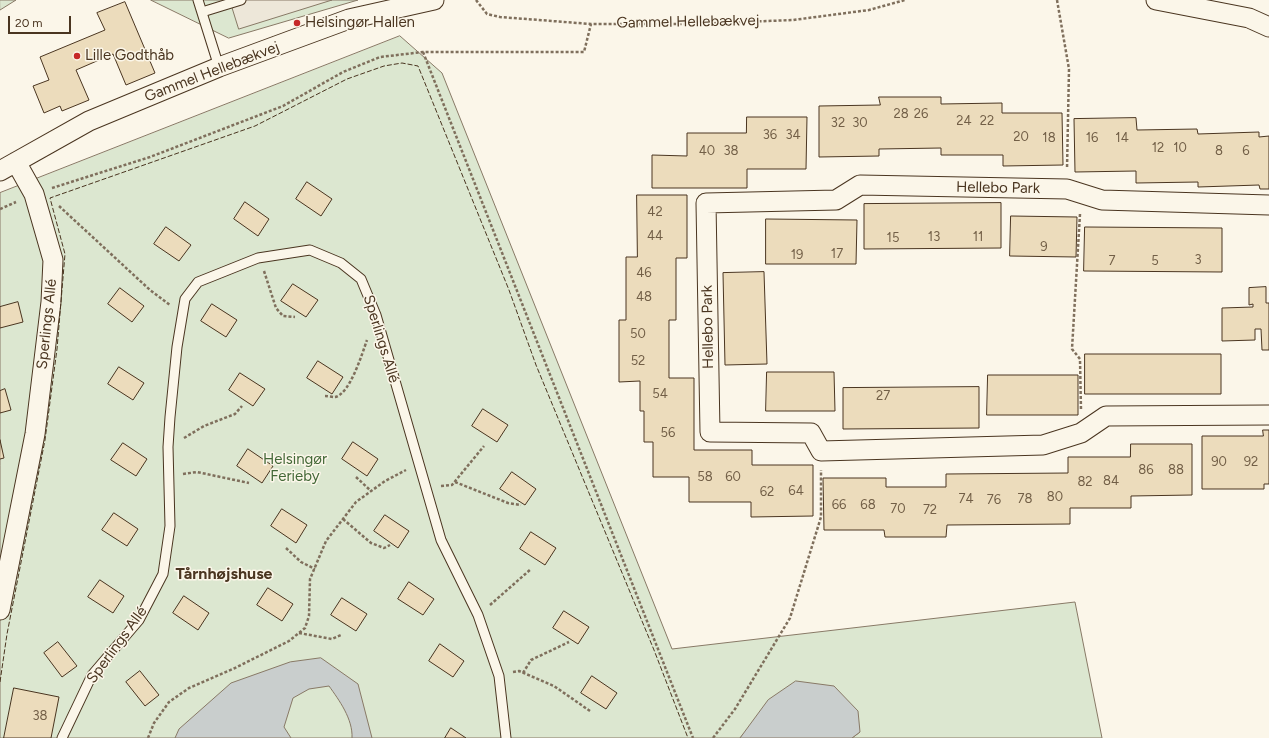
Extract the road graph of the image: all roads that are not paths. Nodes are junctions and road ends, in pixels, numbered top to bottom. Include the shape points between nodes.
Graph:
1 (198, 0) edge
2 (241, 0) edge
3 (434, 0) edge
4 (1156, 0) edge
5 (202, 12) junction
6 (1269, 27) edge
7 (219, 68) junction
8 (8, 166) edge
9 (1269, 205) edge
10 (1269, 415) edge
11 (0, 610) edge
12 (62, 738) edge
13 (506, 738) edge

1 - 5 lane
2 - 5 lane
3 - 7 street, Gammel Hellebækvej via 349,19
4 - 6 street via 1250,18
5 - 7 lane
7 - 8 street, Gammel Hellebækvej via 89,121
8 - 11 street, Sperlings Allé via 38,193 53,260 51,302 35,434
9 - 10 street, Hellebo Park via 1102,200 1074,191 860,185 836,200 706,203 710,432 811,433 821,451 1043,445 1081,433 1106,416
12 - 13 lane, Sperlings Allé via 92,675 139,620 163,574 170,526 168,447 177,347 185,298 198,282 258,258 310,250 341,263 361,279 376,315 441,540 478,615 499,676

